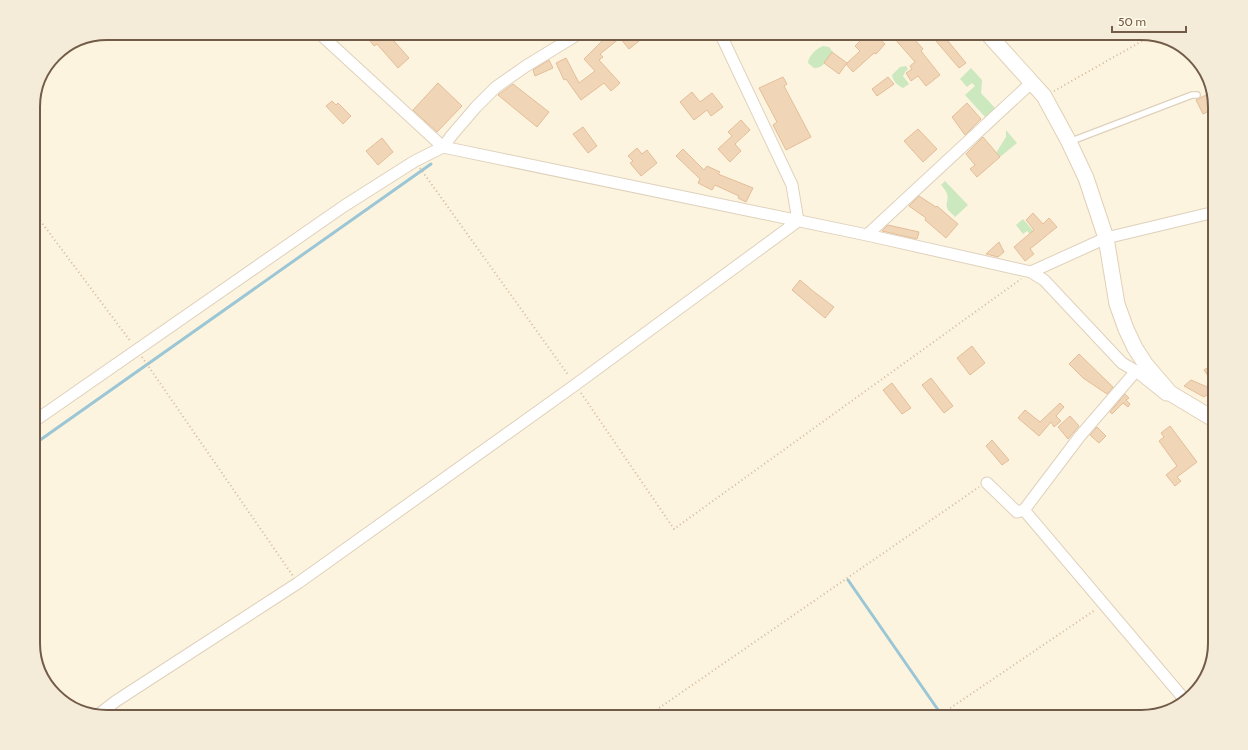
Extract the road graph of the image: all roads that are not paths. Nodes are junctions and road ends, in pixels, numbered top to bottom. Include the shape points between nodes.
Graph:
1 (327, 40) edge
2 (569, 40) edge
3 (723, 40) edge
4 (993, 40) edge
5 (1031, 83) junction
6 (1197, 95) dead end
7 (1068, 142) junction
8 (443, 147) junction
9 (1208, 214) edge
10 (798, 221) junction
11 (867, 235) junction
12 (1106, 238) junction
13 (1031, 272) junction
14 (1136, 371) junction
15 (1192, 406) junction
16 (1208, 416) edge
17 (40, 417) edge
18 (987, 483) road end
19 (1024, 510) junction
20 (1182, 696) edge
21 (105, 710) edge

1 - 8 street
2 - 8 street via 496,87
3 - 10 street via 792,185
4 - 5 street
5 - 7 street via 1044,96
5 - 11 street
6 - 7 lane
7 - 12 street via 1086,178
8 - 10 street
8 - 17 street via 415,161 344,206
9 - 12 street
10 - 11 street
10 - 21 street via 298,584
11 - 13 street
12 - 13 street
12 - 15 street via 1117,304 1135,348 1170,393
13 - 14 street via 1044,280 1122,363
14 - 15 street via 1163,394
14 - 19 street via 1080,436
15 - 16 street
18 - 19 street via 1016,512
19 - 20 street

